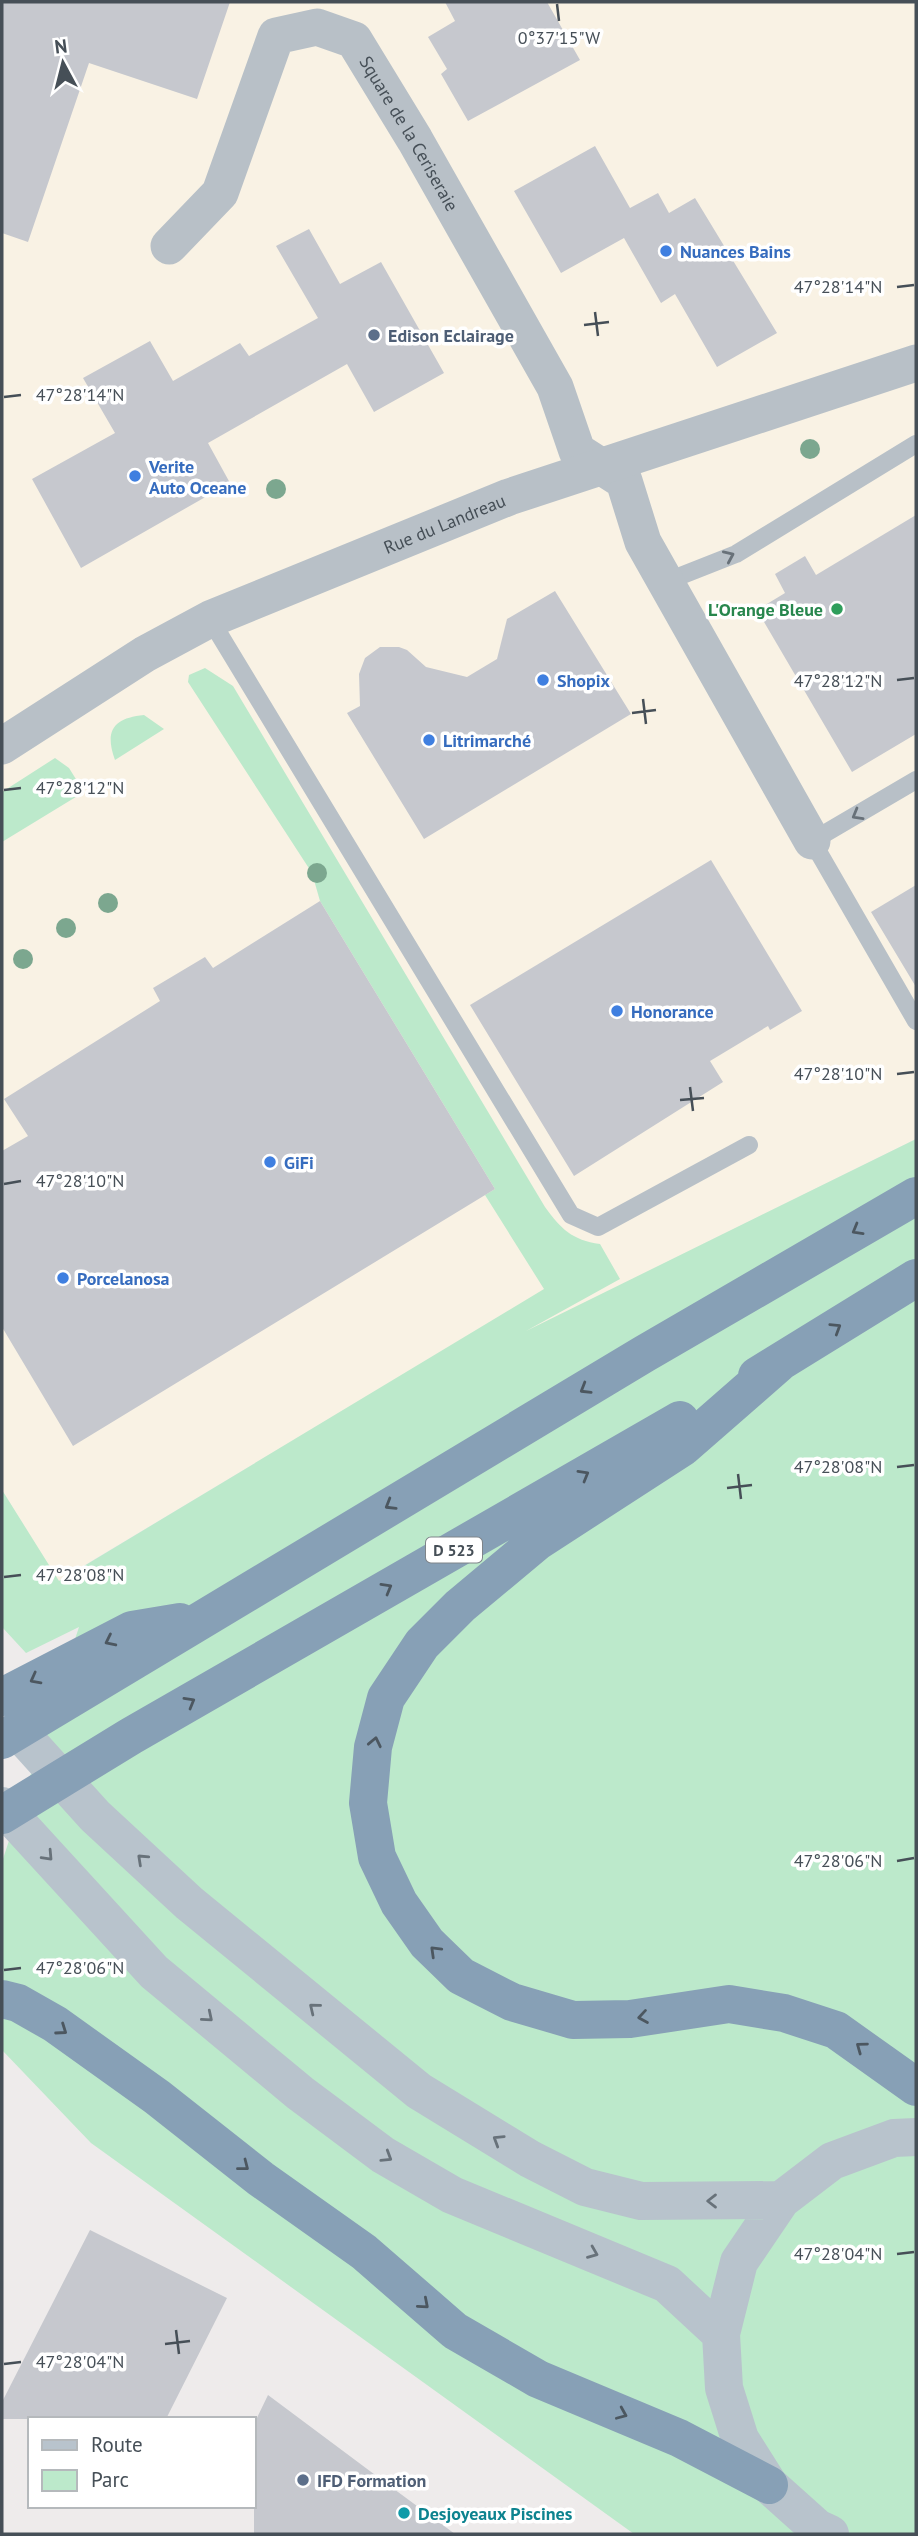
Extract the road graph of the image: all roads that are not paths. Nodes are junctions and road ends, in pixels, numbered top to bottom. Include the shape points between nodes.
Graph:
1 (169, 246) dead end
2 (916, 363) edge
3 (916, 444) edge
4 (600, 465) junction
5 (666, 582) junction
6 (210, 619) junction
7 (2, 746) edge
8 (916, 780) edge
9 (813, 841) junction
10 (916, 1021) edge
11 (749, 1145) dead end
12 (916, 1196) edge
13 (916, 1278) edge
14 (778, 1363) junction
15 (80, 1675) junction
16 (2, 1697) edge
17 (2, 1713) edge
18 (2, 1740) edge
19 (2, 1805) edge
20 (2, 1815) edge
21 (2, 1999) edge
22 (916, 2087) edge
23 (916, 2137) edge
24 (781, 2200) junction
25 (721, 2334) junction
26 (769, 2485) junction
27 (830, 2534) edge

1 - 4 street, Square de la Ceriseraie via 220,193 276,36 317,27 354,40 555,387 577,451
2 - 4 street, Rue du Landreau
5 -> 3 lane via 736,554
4 - 5 street via 624,481 643,542
4 - 6 street, Rue du Landreau via 509,497
5 - 9 street
6 - 7 street, Rue du Landreau via 145,654
6 - 11 lane via 571,1215 598,1227
8 -> 9 lane
9 - 10 lane
12 -> 15 highway via 199,1619 132,1630
14 -> 13 highway, D 523
20 -> 14 highway, D 523
22 -> 14 highway via 836,2030 785,2013 729,2004 630,2019 573,2020 512,2001 461,1976 427,1943 399,1903 377,1857 368,1803 373,1748 386,1698 422,1644 538,1541 683,1447
15 -> 16 highway
15 - 18 highway
24 -> 17 main road via 641,2201 585,2187 419,2091 189,1903 95,1815
19 -> 25 main road via 154,1972 383,2155 452,2195 667,2284
21 -> 26 highway via 55,2024 157,2097 364,2252 455,2331 538,2379 679,2438
23 - 24 main road via 894,2138 832,2161
24 - 25 main road via 739,2262
25 - 26 main road via 724,2388 740,2440
26 - 27 main road via 817,2529

